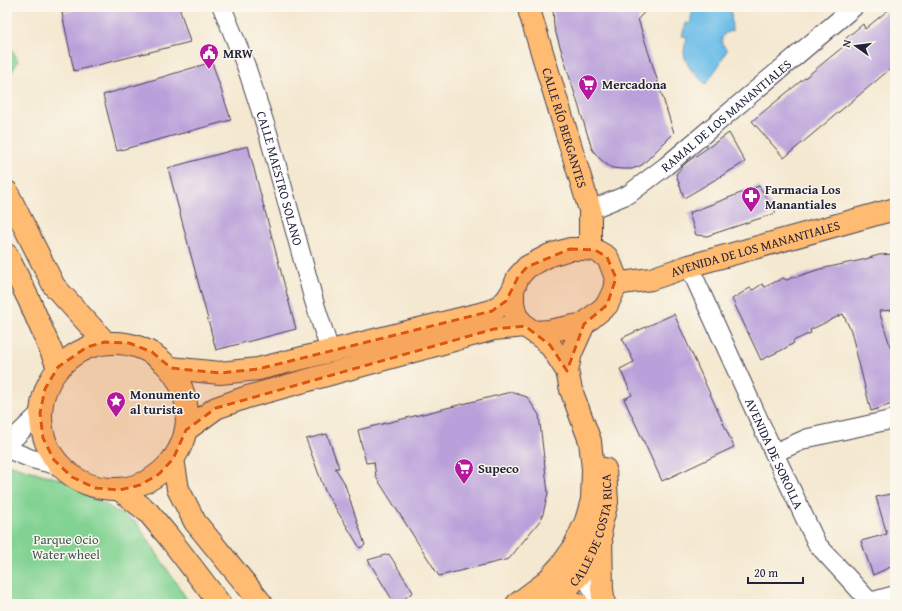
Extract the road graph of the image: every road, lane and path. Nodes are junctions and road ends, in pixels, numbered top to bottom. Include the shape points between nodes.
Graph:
1 (222, 7) edge
2 (530, 7) edge
3 (854, 7) edge
4 (7, 192) edge
5 (895, 209) edge
6 (590, 210) junction
7 (590, 249) junction
8 (7, 255) edge
9 (689, 266) junction
10 (615, 284) junction
11 (513, 290) junction
12 (584, 324) junction
13 (529, 329) junction
14 (105, 342) junction
15 (330, 351) junction
16 (58, 367) junction
17 (171, 368) junction
18 (567, 371) junction
19 (40, 413) junction
20 (895, 419) edge
21 (186, 430) junction
22 (590, 441) junction
23 (7, 445) edge
24 (7, 449) edge
25 (774, 453) junction
26 (174, 459) junction
27 (60, 466) junction
28 (593, 484) junction
29 (120, 490) junction
30 (601, 525) junction
31 (581, 572) junction
32 (895, 595) edge
33 (541, 598) edge
34 (220, 604) edge
35 (262, 604) edge
36 (517, 604) edge
37 (578, 604) edge
38 (600, 604) edge
39 (604, 604) edge

1 - 15 street, CALLE MAESTRO SOLANO via 246,66 268,133
2 - 6 main road, CALLE RÍO BERGANTES
3 - 6 street, RAMAL DE LOS MANANTIALES via 666,166 629,194
4 - 14 main road via 54,286
5 - 9 main road, AVENIDA DE LOS MANANTIALES
6 - 7 main road, CALLE RÍO BERGANTES
7 - 10 main road via 608,257 616,278
7 - 11 main road via 570,249 540,260 527,267 518,277
8 - 16 main road
9 - 10 main road, AVENIDA DE LOS MANANTIALES via 651,279
9 - 25 street, AVENIDA DE SOROLLA
10 - 12 main road via 606,305
11 - 13 main road via 512,304 516,316
11 - 15 main road via 506,301 492,311
12 - 13 main road via 548,331
12 - 18 main road, CALLE DE COSTA RICA via 571,353
13 - 18 main road, CALLE DE COSTA RICA via 550,345
13 - 21 main road via 494,329 247,397 216,408
14 - 16 main road via 71,355
14 - 17 main road via 129,343 152,352
15 - 17 main road via 258,369 220,373
16 - 19 main road via 45,389
17 - 21 main road via 182,387 187,408
18 - 22 main road, CALLE DE COSTA RICA via 571,390
19 - 23 street
19 - 27 main road via 43,438 54,460
20 - 25 street via 808,438
21 - 26 main road
22 - 28 main road, CALLE DE COSTA RICA via 594,468
22 - 30 main road, CALLE DE COSTA RICA via 601,454 606,472 607,502
24 - 27 street
25 - 32 street, AVENIDA DE SOROLLA via 817,544 870,602
26 - 29 main road via 159,474 140,485
26 - 35 main road via 178,489 195,522
27 - 29 main road via 72,477 95,488
28 - 31 main road via 597,507 592,525 576,557 576,565
28 - 33 main road, CALLE DE COSTA RICA via 586,521 576,543 546,583
29 - 34 main road via 148,512
30 - 31 main road, CALLE DE COSTA RICA via 597,540
30 - 39 main road
31 - 33 main road, CALLE DE COSTA RICA via 564,592
31 - 38 street
33 - 36 main road, CALLE DE COSTA RICA
33 - 37 main road

